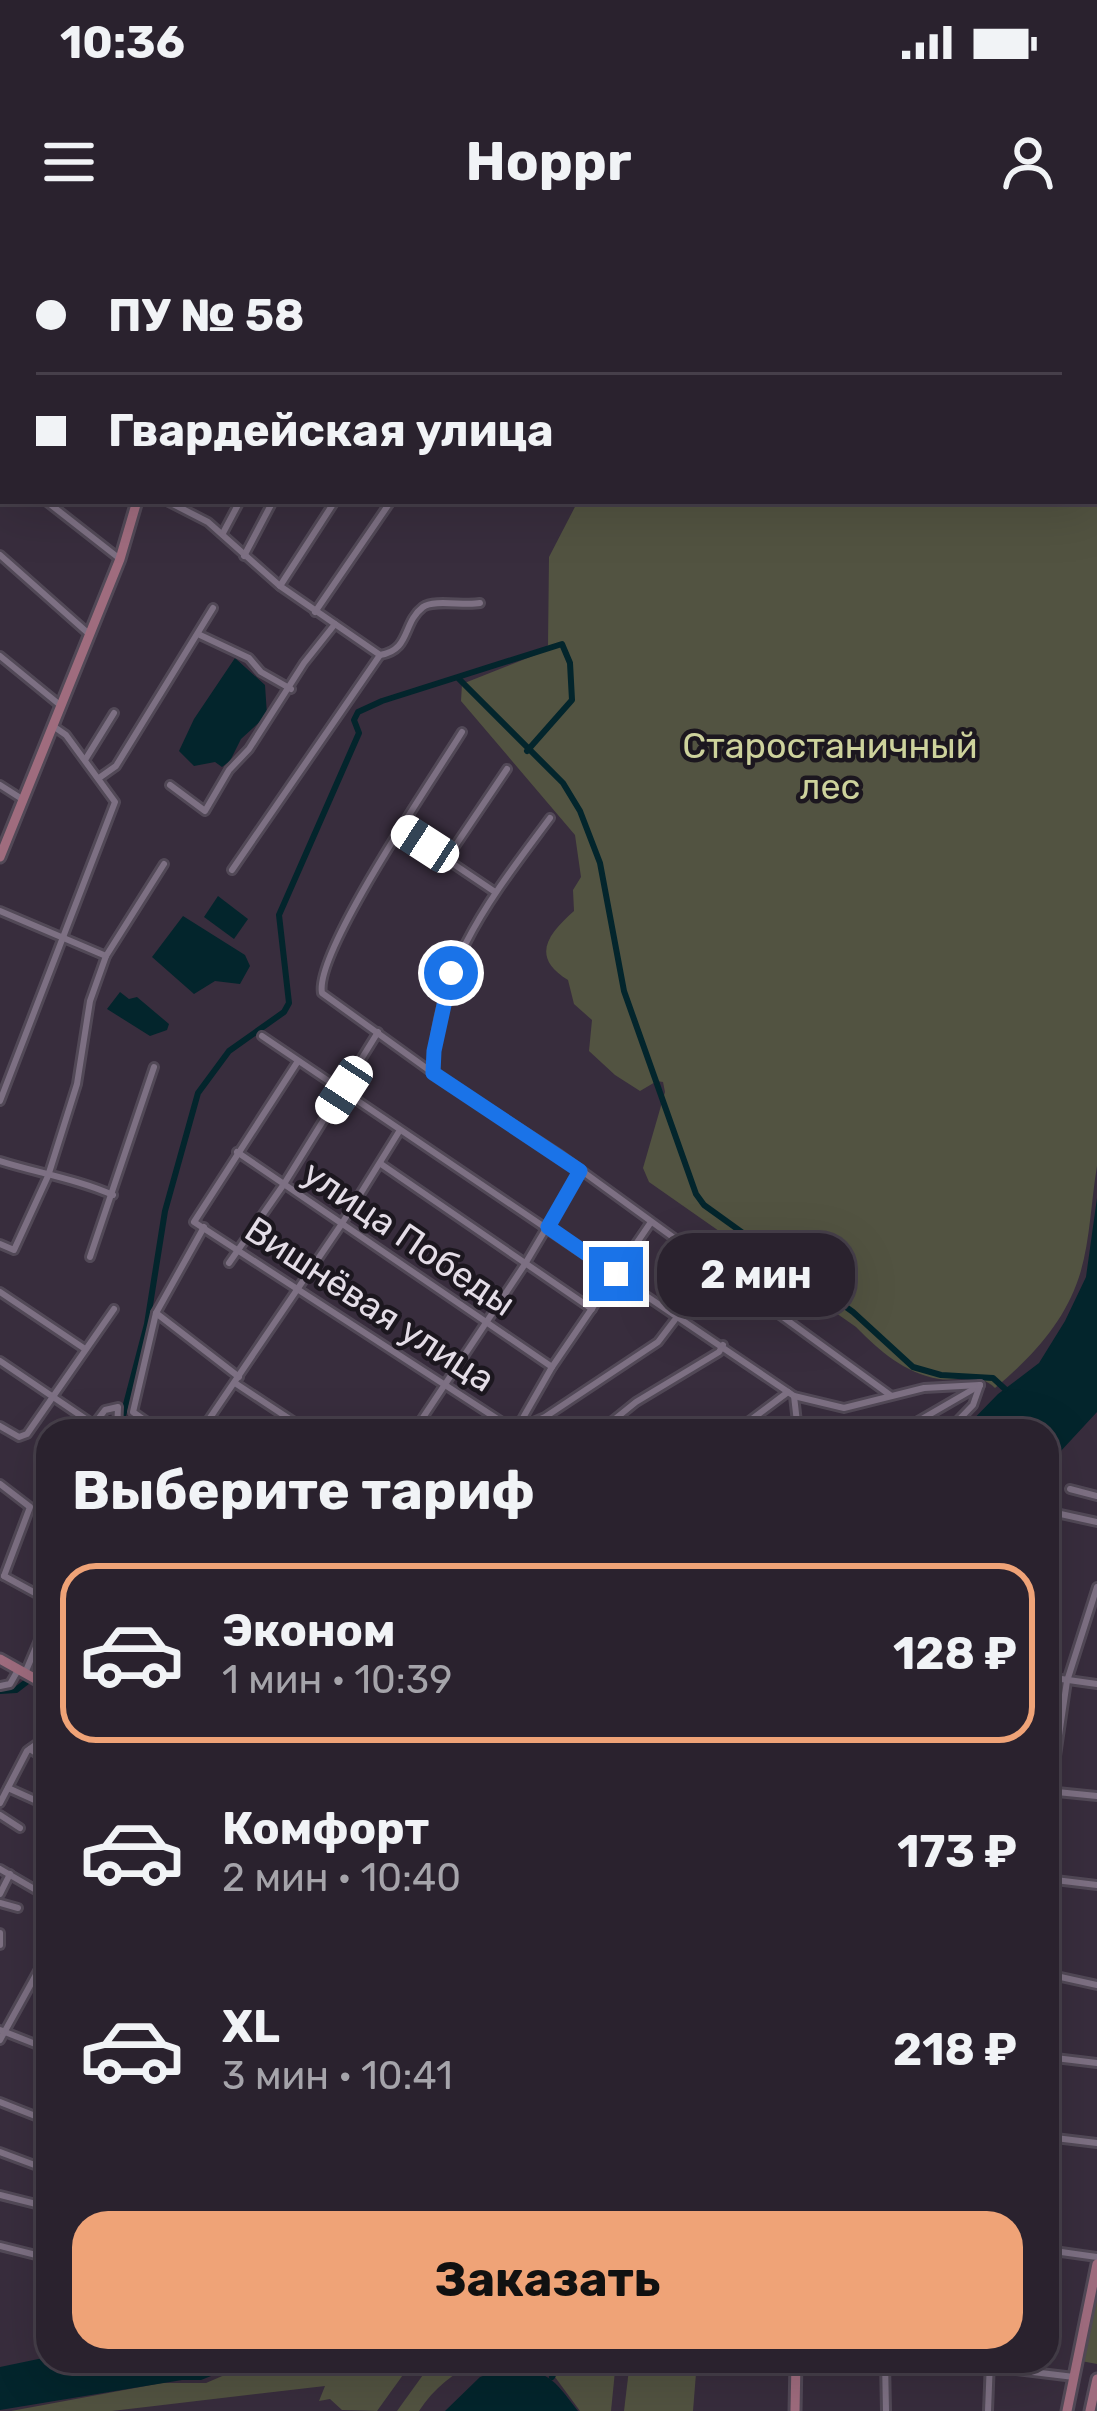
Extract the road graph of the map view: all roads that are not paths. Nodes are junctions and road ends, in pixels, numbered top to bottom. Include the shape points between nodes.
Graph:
1 (50, 504) edge
2 (136, 504) edge
3 (172, 504) edge
4 (238, 504) edge
5 (271, 504) edge
6 (333, 504) edge
7 (389, 504) edge
8 (223, 533) junction
9 (0, 555) edge
10 (244, 556) junction
11 (120, 559) junction
12 (280, 586) junction
13 (480, 603) dead end
14 (213, 608) dead end
15 (315, 612) junction
16 (335, 624) junction
17 (89, 634) junction
18 (200, 634) junction
19 (380, 655) junction
20 (0, 656) edge
21 (291, 689) junction
22 (60, 705) junction
23 (114, 713) dead end
24 (53, 726) junction
25 (462, 732) dead end
26 (85, 760) junction
27 (508, 769) dead end
28 (99, 778) junction
29 (0, 785) edge
30 (170, 785) dead end
31 (23, 800) junction
32 (550, 818) dead end
33 (403, 830) junction
34 (0, 857) edge
35 (447, 858) junction
36 (164, 864) dead end
37 (232, 871) dead end
38 (495, 892) junction
39 (0, 911) edge
40 (63, 938) junction
41 (106, 956) junction
42 (378, 1032) junction
43 (262, 1036) dead end
44 (298, 1061) junction
45 (154, 1067) dead end
46 (433, 1073) junction
47 (344, 1090) junction
48 (0, 1101) edge
49 (400, 1130) junction
50 (237, 1152) junction
51 (0, 1161) edge
52 (381, 1164) junction
53 (580, 1171) junction
54 (48, 1176) junction
55 (284, 1184) junction
56 (112, 1195) junction
57 (651, 1222) junction
58 (341, 1225) junction
59 (548, 1227) junction
60 (204, 1228) junction
61 (0, 1244) edge
62 (238, 1248) junction
63 (90, 1257) dead end
64 (229, 1263) dead end
65 (525, 1264) junction
66 (716, 1267) junction
67 (616, 1274) junction
68 (300, 1288) junction
69 (0, 1292) edge
70 (114, 1309) dead end
71 (592, 1310) junction
72 (156, 1313) junction
73 (680, 1317) junction
74 (485, 1323) junction
75 (723, 1346) junction
76 (85, 1349) junction
77 (0, 1361) edge
78 (552, 1366) junction
79 (237, 1380) junction
80 (980, 1385) junction
81 (444, 1386) junction
82 (791, 1394) junction
83 (890, 1395) junction
84 (52, 1397) junction
85 (38, 1419) edge
86 (80, 1419) edge
87 (98, 1419) edge
88 (118, 1419) edge
89 (143, 1419) edge
90 (209, 1419) edge
91 (291, 1419) edge
92 (422, 1419) edge
93 (497, 1419) edge
94 (523, 1419) edge
95 (542, 1419) edge
96 (615, 1419) edge
97 (754, 1419) edge
98 (796, 1419) edge
99 (922, 1419) edge
100 (960, 1419) edge
101 (36, 1422) edge
102 (0, 1426) edge
103 (0, 1484) edge
104 (1070, 1490) dead end
105 (1097, 1496) edge
106 (1059, 1514) edge
107 (1097, 1522) edge
108 (2, 1575) edge
109 (1097, 1587) edge
110 (36, 1593) edge
111 (0, 1659) edge
112 (32, 1678) edge
113 (1059, 1679) edge
114 (1067, 1681) junction
115 (1097, 1684) edge
116 (0, 1686) edge
117 (1059, 1730) edge
118 (36, 1744) edge
119 (30, 1749) junction
120 (36, 1753) edge
121 (8, 1787) junction
122 (1059, 1792) edge
123 (1097, 1796) edge
124 (36, 1800) edge
125 (0, 1802) edge
126 (0, 1815) edge
127 (20, 1828) dead end
128 (0, 1869) edge
129 (10, 1874) junction
130 (1059, 1880) edge
131 (1097, 1885) edge
132 (36, 1890) edge
133 (0, 1894) edge
134 (0, 1903) edge
135 (18, 1908) dead end
136 (0, 1933) edge
137 (0, 1946) edge
138 (36, 1976) edge
139 (1059, 1977) edge
140 (1097, 1985) edge
141 (2, 2034) edge
142 (36, 2045) edge
143 (1059, 2058) edge
144 (1097, 2063) edge
145 (0, 2102) edge
146 (36, 2116) edge
147 (1059, 2139) edge
148 (1096, 2143) edge
149 (0, 2152) edge
150 (36, 2166) edge
151 (0, 2194) edge
152 (36, 2204) edge
153 (0, 2246) edge
154 (1059, 2252) edge
155 (36, 2255) edge
156 (1097, 2260) edge
157 (796, 2373) edge
158 (885, 2373) edge
159 (990, 2373) edge
160 (1048, 2373) edge
161 (1074, 2377) junction
162 (1097, 2377) edge
163 (795, 2411) edge
164 (886, 2411) edge
165 (988, 2411) edge
166 (1067, 2411) edge
167 (1090, 2411) edge

1 - 11 street
2 - 11 main road
3 - 8 street
4 - 8 street
5 - 10 street
6 - 12 street
7 - 15 street
8 - 10 street
9 - 17 street
10 - 12 street
11 - 17 main road
12 - 15 street
13 - 19 street via 423,607 402,645
14 - 18 street
15 - 16 street
16 - 19 street
16 - 21 street
17 - 22 main road
18 - 21 street
18 - 28 street via 116,766
19 - 37 street
20 - 22 street
21 - 30 street via 205,811
22 - 24 main road
23 - 26 street
24 - 26 street
24 - 31 main road
25 - 33 street
26 - 28 street
27 - 35 street
28 - 40 street via 116,802
29 - 31 street
31 - 34 main road
32 - 38 street
33 - 35 street
33 - 42 street via 334,944 320,983 322,993
35 - 38 street
36 - 41 street
38 - 46 street via 451,973
39 - 40 street
40 - 41 street
40 - 48 street
41 - 54 street
42 - 46 street
42 - 47 street
43 - 44 street
44 - 47 street
44 - 50 street
45 - 56 street
46 - 53 street
47 - 49 street
47 - 55 street
49 - 52 street
49 - 59 street
50 - 55 street, улица Победы
50 - 60 street, Вишнёвая улица via 194,1222
51 - 54 street
52 - 58 street
52 - 65 street
53 - 57 street
53 - 59 street
54 - 56 street
54 - 61 street via 14,1250
55 - 58 street, улица Победы
55 - 62 street
56 - 63 street
57 - 66 street
57 - 67 street
58 - 68 street
58 - 74 street, улица Победы
59 - 65 street
59 - 67 street
60 - 62 street, Вишнёвая улица
60 - 72 street
62 - 64 street
62 - 68 street, Вишнёвая улица
65 - 71 street
65 - 74 street
66 - 73 street
66 - 83 street
67 - 71 street
67 - 73 street
68 - 79 street
68 - 81 street, Вишнёвая улица
69 - 76 street
70 - 76 street
71 - 78 street
72 - 79 street
72 - 89 street via 133,1412
73 - 75 street
73 - 95 street via 651,1348
74 - 78 street, улица Победы
74 - 81 street
75 - 82 street
75 - 96 street
76 - 84 street
77 - 84 street
78 - 94 street
79 - 90 street
79 - 91 street
80 - 83 street
80 - 99 street
80 - 100 street
81 - 92 street
81 - 93 street, Вишнёвая улица
82 - 83 street via 844,1408
82 - 97 street
82 - 98 street
84 - 85 street
84 - 86 street
87 - 88 street via 118,1407
101 - 102 street via 19,1437
103 - 108 street via 29,1504
104 - 105 street
106 - 107 street
108 - 110 street
109 - 114 street
111 - 112 main road
112 - 116 street
113 - 114 street
114 - 115 street
114 - 117 street
118 - 119 street
119 - 120 street
119 - 121 street
121 - 124 street
121 - 125 street
122 - 123 street
126 - 127 street
128 - 129 street
129 - 132 street
129 - 133 street
130 - 131 street
134 - 135 street
136 - 137 street
138 - 141 street
139 - 140 street
141 - 142 street
143 - 144 street
145 - 146 street
147 - 148 street
149 - 150 street
151 - 152 street
153 - 155 street
154 - 156 street
156 - 161 main road
157 - 163 main road
158 - 164 street
159 - 165 street
160 - 161 street
161 - 162 main road
161 - 166 main road
162 - 167 main road

